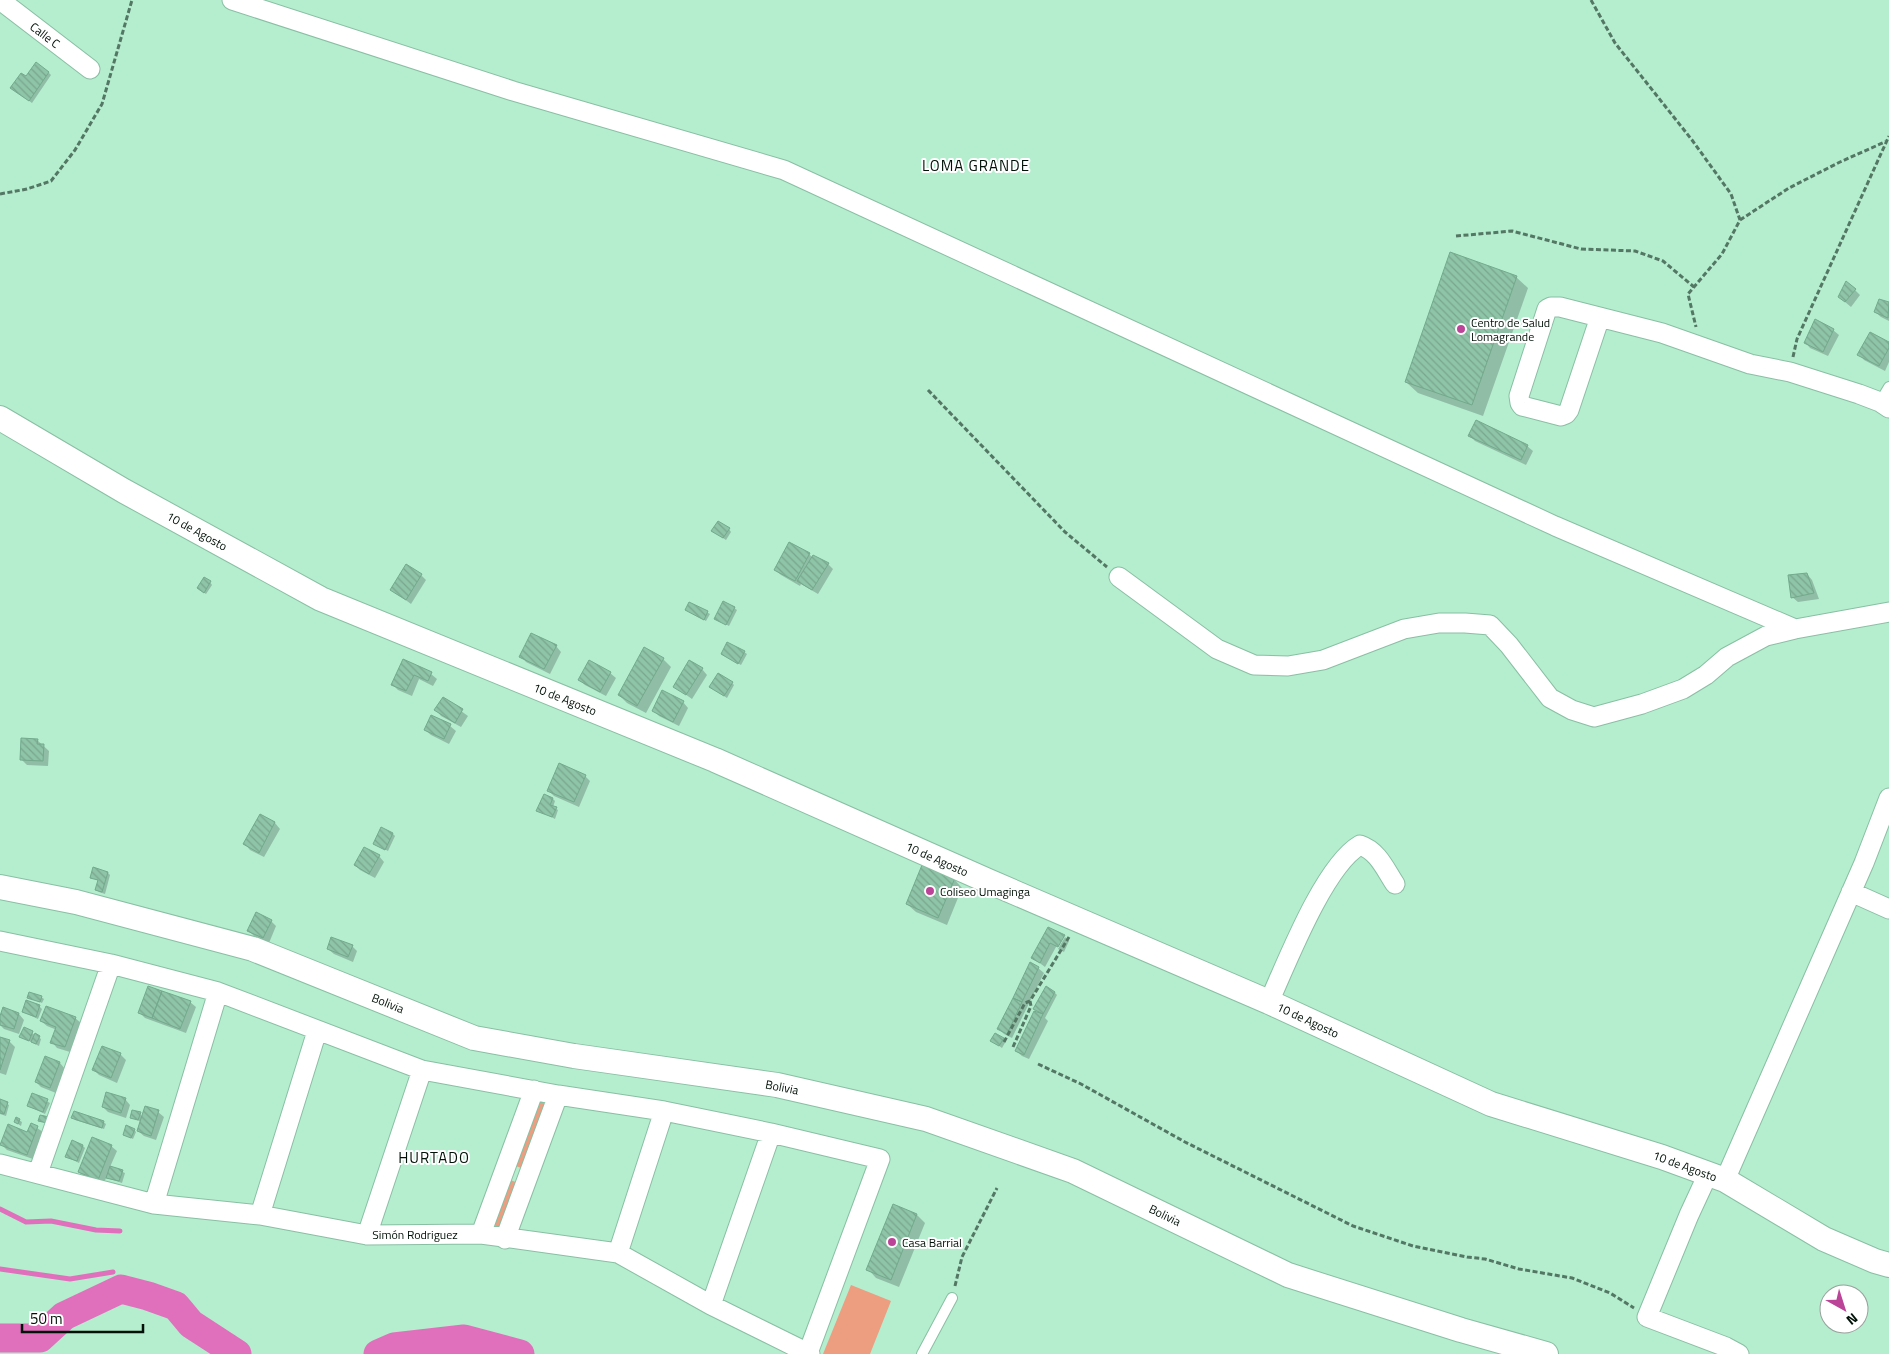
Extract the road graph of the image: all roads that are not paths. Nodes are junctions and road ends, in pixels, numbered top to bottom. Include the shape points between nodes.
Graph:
1 (0, 0) edge
2 (232, 0) edge
3 (90, 69) dead end
4 (1600, 317) junction
5 (1886, 399) edge
6 (0, 418) edge
7 (1119, 577) road end
8 (1889, 612) edge
9 (1795, 629) junction
10 (1889, 798) edge
11 (1395, 884) dead end
12 (0, 887) edge
13 (1851, 892) junction
14 (1889, 908) edge
15 (2, 946) edge
16 (111, 964) junction
17 (218, 992) junction
18 (1269, 1002) junction
19 (317, 1031) junction
20 (422, 1070) junction
21 (534, 1090) junction
22 (558, 1095) junction
23 (664, 1111) junction
24 (771, 1133) junction
25 (0, 1164) edge
26 (506, 1168) junction
27 (38, 1174) junction
28 (528, 1175) junction
29 (1717, 1177) junction
30 (154, 1204) junction
31 (260, 1215) junction
32 (481, 1234) junction
33 (367, 1235) junction
34 (505, 1239) junction
35 (618, 1254) junction
36 (1889, 1265) edge
37 (952, 1298) road end
38 (710, 1305) junction
39 (809, 1353) edge
40 (922, 1354) edge
41 (1546, 1354) edge
42 (1739, 1354) edge

1 - 3 street, Calle C
2 - 9 street via 514,91 784,170 1555,526
4 - 4 street via 1560,307 1547,309 1519,396 1522,406 1561,416 1566,414
4 - 5 street via 1662,333 1750,364
6 - 18 street, 10 de Agosto via 124,491 321,599 715,760
7 - 9 street via 1217,649 1254,665 1288,666 1323,660 1404,629 1439,623 1490,625 1550,698 1594,717 1683,689 1727,657 1766,636
8 - 9 street
10 - 13 street
11 - 18 street via 1377,855 1360,845 1352,849 1318,896
12 - 41 street, Bolivia via 76,902 253,949 474,1038 777,1085 926,1119 1073,1171 1288,1275
13 - 14 street
13 - 29 street
15 - 16 street
16 - 17 street
16 - 27 street
17 - 19 street
17 - 30 street
18 - 29 street, 10 de Agosto via 1491,1104
19 - 20 street
19 - 31 street
20 - 21 street
20 - 33 street
21 - 22 street
21 - 26 street
22 - 23 street
22 - 28 street
23 - 24 street
23 - 35 street
24 - 38 street
24 - 39 street via 880,1159
25 - 27 street, Simón Rodriguez
26 - 28 street
26 - 32 street
27 - 30 street, Simón Rodriguez
28 - 34 street
29 - 36 street, 10 de Agosto via 1824,1239
29 - 42 street via 1689,1215 1646,1317
30 - 31 street, Simón Rodriguez
31 - 33 street, Simón Rodriguez
32 - 33 street, Simón Rodriguez
32 - 34 street, Simón Rodriguez
34 - 35 street, Simón Rodriguez
35 - 38 street, Simón Rodriguez
37 - 40 lane
38 - 39 street, Simón Rodriguez

